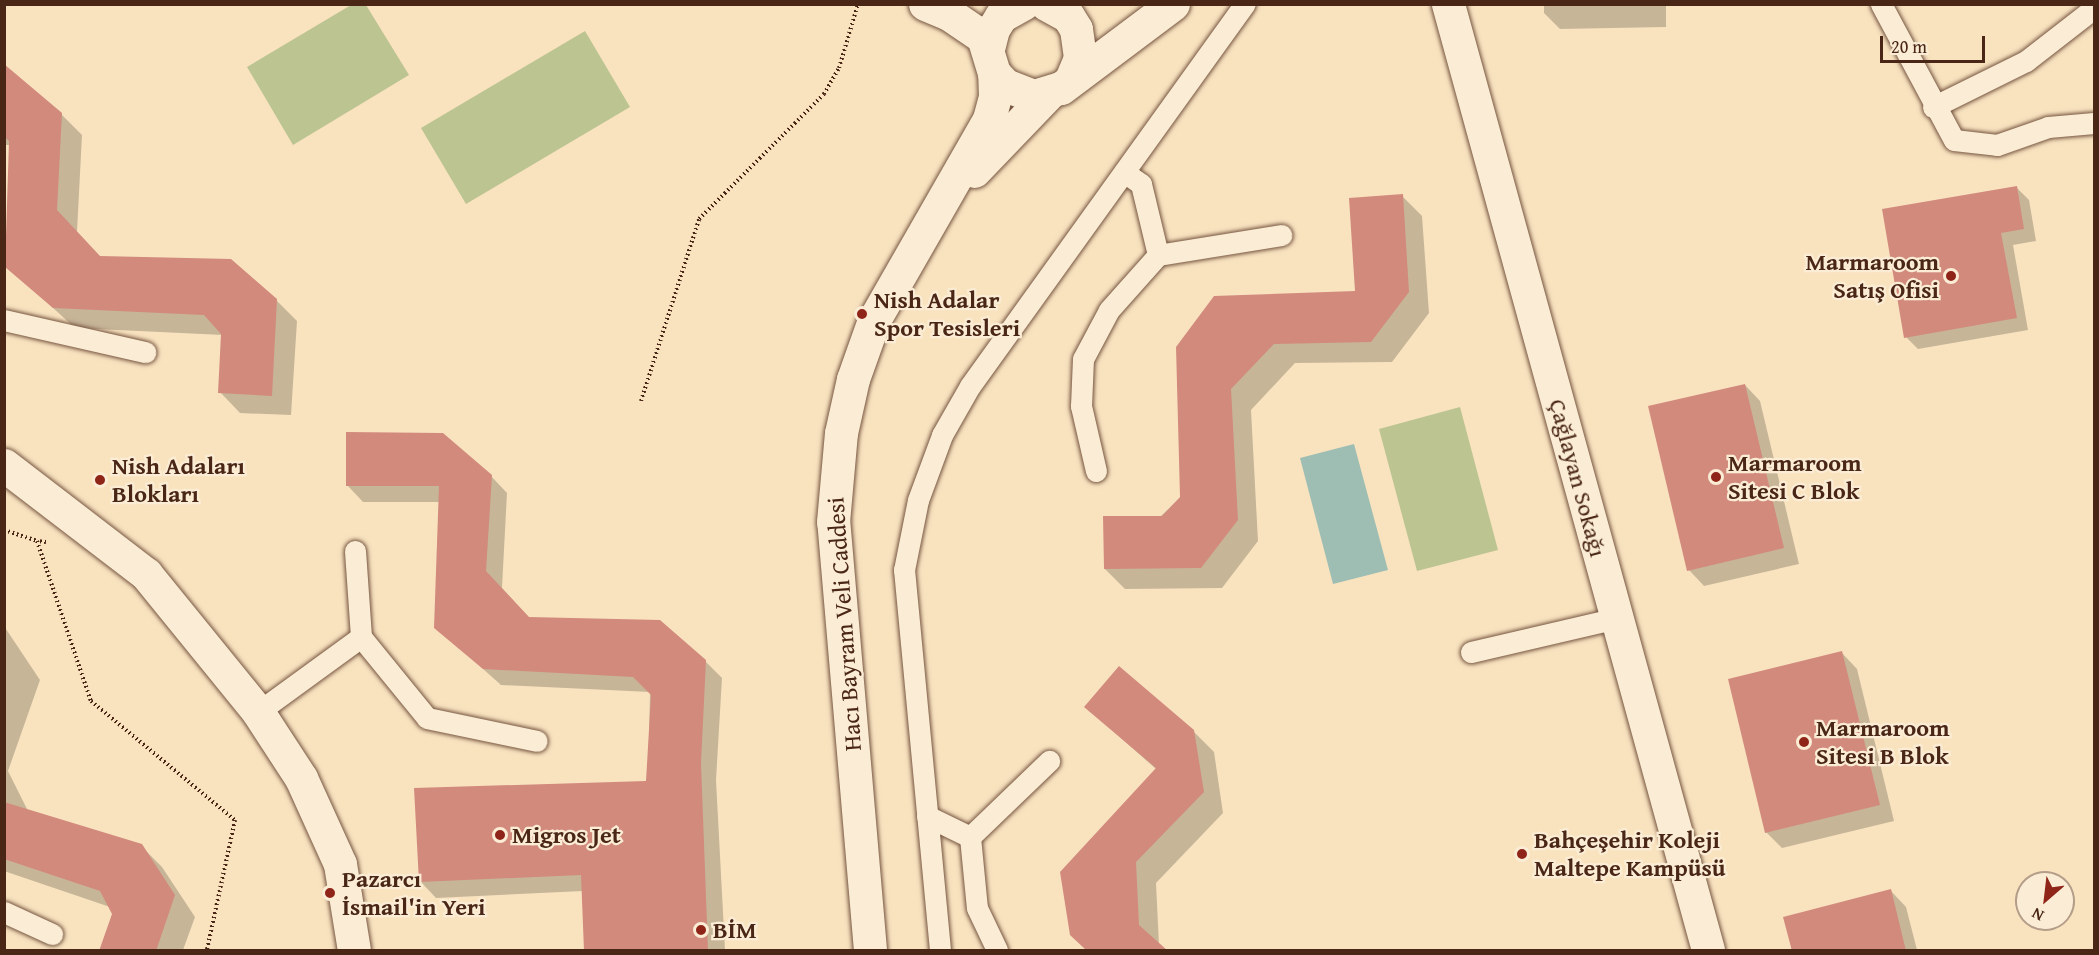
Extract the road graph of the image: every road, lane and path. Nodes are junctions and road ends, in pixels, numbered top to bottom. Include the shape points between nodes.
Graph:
1 (858, 4) edge
2 (925, 4) edge
3 (1023, 4) edge
4 (1046, 4) edge
5 (1173, 4) edge
6 (1245, 4) edge
7 (1448, 4) edge
8 (1881, 4) edge
9 (2094, 8) edge
10 (991, 61) junction
11 (1060, 86) junction
12 (1934, 107) junction
13 (2094, 123) edge
14 (1124, 172) junction
15 (935, 211) junction
16 (1281, 235) dead end
17 (1158, 255) junction
18 (4, 320) edge
19 (145, 352) dead end
20 (641, 401) dead end
21 (4, 465) edge
22 (1096, 471) dead end
23 (4, 530) edge
24 (38, 541) junction
25 (58, 544) dead end
26 (355, 551) dead end
27 (1617, 618) junction
28 (361, 637) junction
29 (1471, 652) dead end
30 (258, 712) junction
31 (537, 741) dead end
32 (1049, 761) dead end
33 (927, 816) junction
34 (970, 837) junction
35 (4, 912) edge
36 (52, 934) dead end
37 (207, 951) edge
38 (354, 951) edge
39 (870, 951) edge
40 (940, 951) edge
41 (997, 951) edge
42 (1708, 951) edge

1 - 20 path via 842,62 824,94 699,219
2 - 10 street via 983,37
3 - 10 street via 1001,16 993,28
4 - 11 street via 1068,16 1076,29 1080,58
5 - 11 street
6 - 14 lane
7 - 27 street, Çağlayan Sokağı
8 - 12 lane
9 - 12 lane via 2026,61
10 - 11 street via 1005,85 1019,93
10 - 15 street via 995,96 989,119
11 - 15 street
12 - 13 lane via 1954,140 1996,145 2048,127
14 - 17 lane via 1141,184
14 - 33 lane via 970,386 942,435 918,500 904,570
15 - 39 street, Hacı Bayram Veli Caddesi via 874,320 853,379 836,470 833,522
16 - 17 lane
17 - 22 lane via 1109,310 1083,359 1081,406
18 - 19 lane
21 - 30 street via 146,574
23 - 24 path
24 - 25 path
24 - 37 path via 91,701 235,820
26 - 28 lane
27 - 29 lane
27 - 42 street, Çağlayan Sokağı
28 - 30 lane
28 - 31 lane via 427,718
30 - 38 street via 301,778 340,864
32 - 34 lane
33 - 34 lane
33 - 40 lane
34 - 41 lane via 977,908
35 - 36 lane

